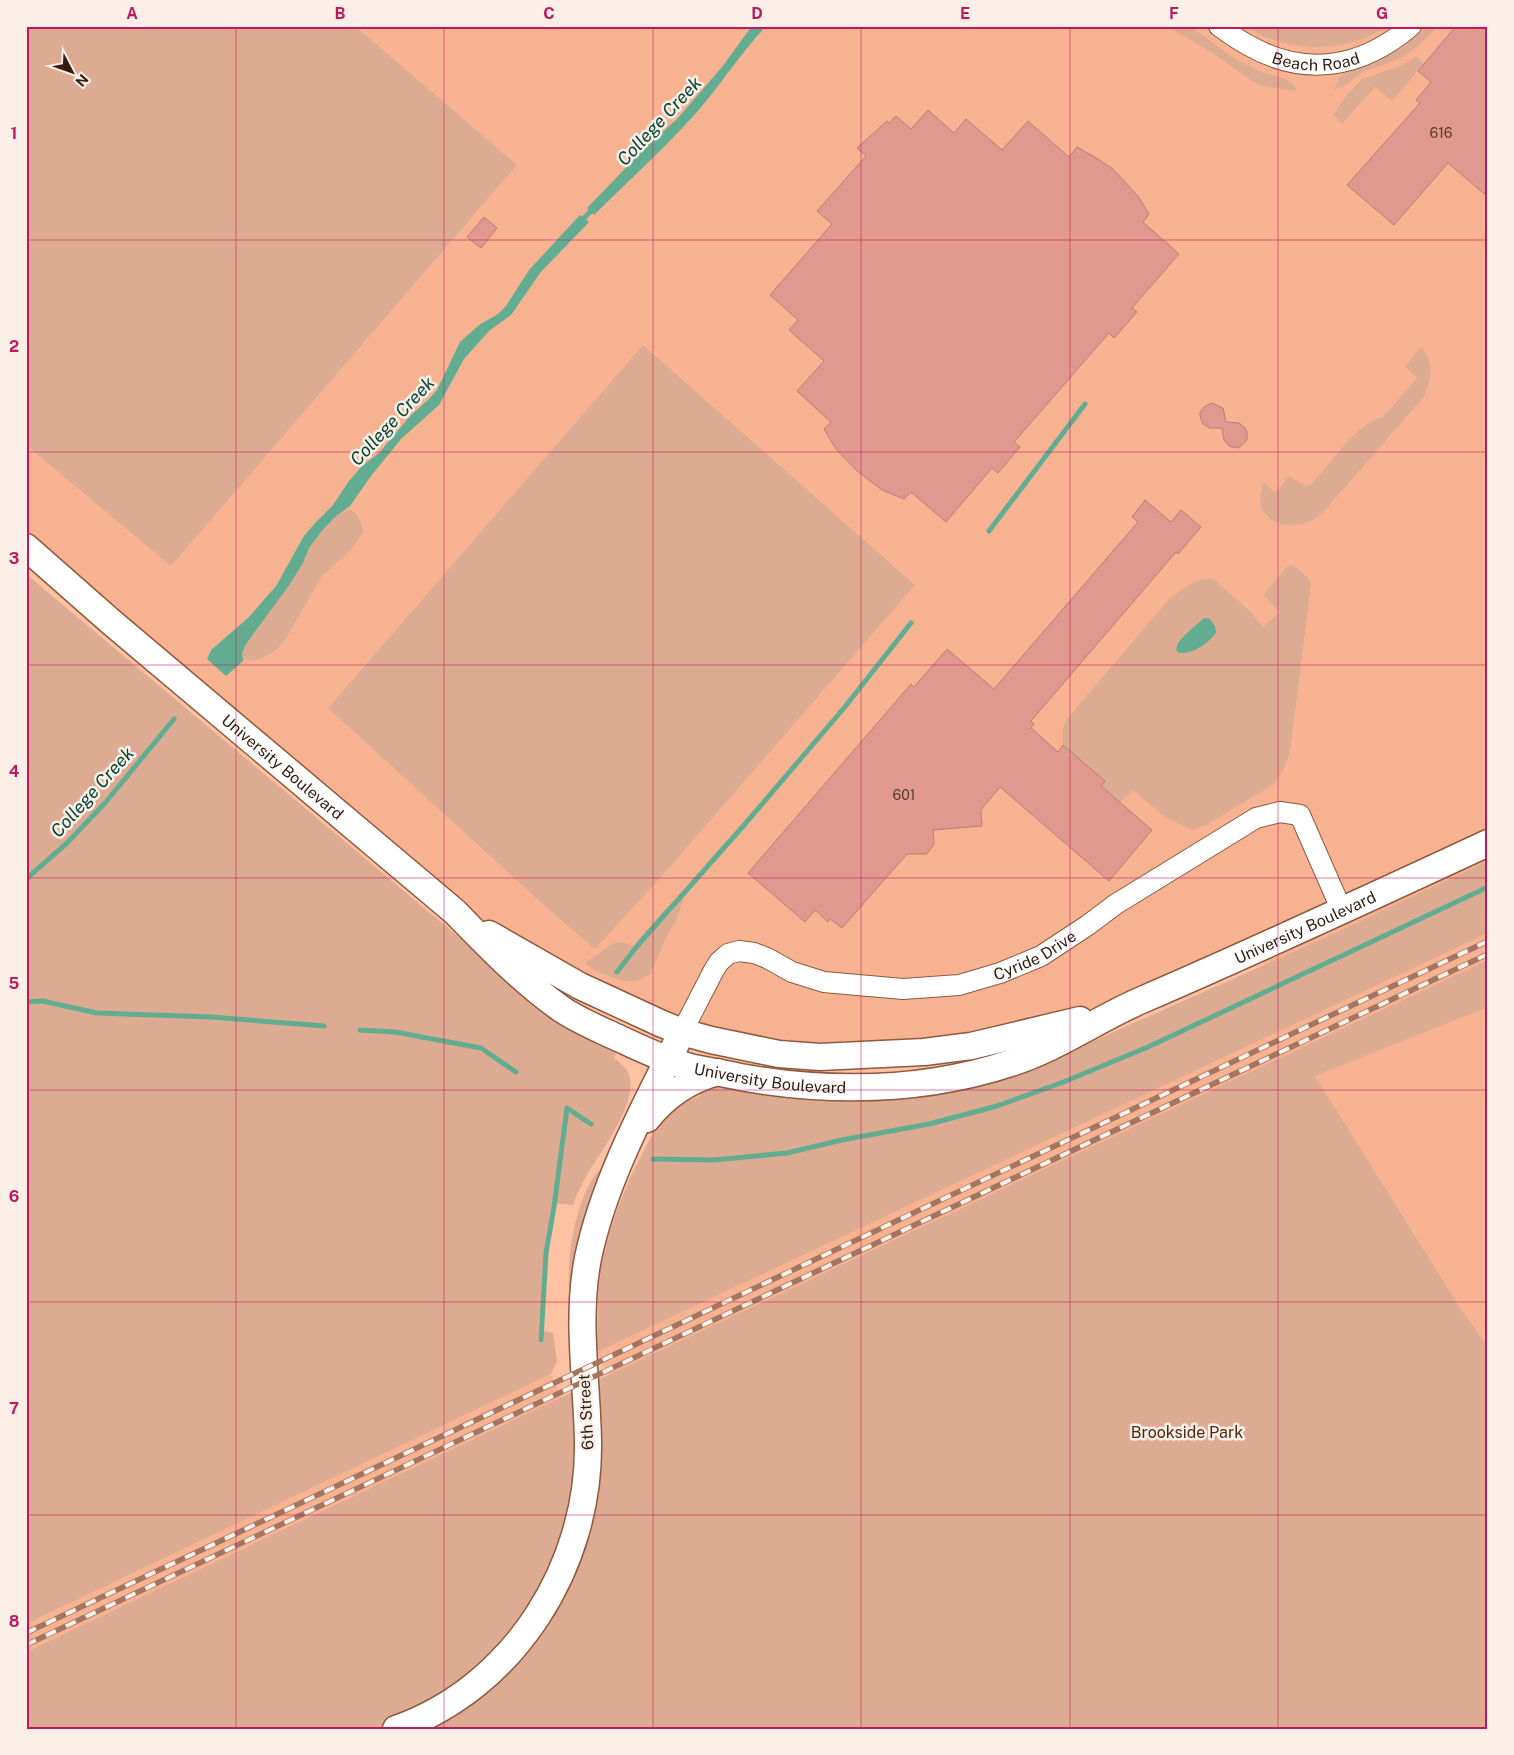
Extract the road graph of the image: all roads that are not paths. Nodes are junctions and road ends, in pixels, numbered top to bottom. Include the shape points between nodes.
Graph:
1 (1219, 26) edge
2 (1411, 26) edge
3 (26, 547) edge
4 (26, 558) edge
5 (110, 621) junction
6 (1488, 843) edge
7 (1342, 911) junction
8 (455, 912) junction
9 (1120, 1009) junction
10 (682, 1032) junction
11 (668, 1060) junction
12 (718, 1072) junction
13 (631, 1138) junction
14 (396, 1729) edge

1 - 2 street, Beach Road via 1249,46 1275,57 1317,65 1345,62 1377,50
3 - 5 main road, University Boulevard
4 - 5 main road, University Boulevard
5 - 8 main road, University Boulevard
6 - 7 main road, University Boulevard
7 - 9 main road, University Boulevard
7 - 10 street, Cyride Drive via 1300,815 1280,812 1256,818 1206,848 1041,956 959,985 903,989 824,982 792,972 754,953 738,951 728,954 714,970
8 - 10 main road, University Boulevard via 580,986
8 - 11 main road, University Boulevard via 530,986 562,1009 586,1024
9 - 10 main road, University Boulevard via 971,1046 861,1056 779,1054
9 - 12 main road, University Boulevard via 1066,1039 1014,1062 941,1080 889,1087 842,1088 777,1083
10 - 11 main road, 6th Street
11 - 12 main road, University Boulevard
11 - 13 main road, 6th Street
12 - 13 main road via 690,1081 675,1091 657,1106
13 - 14 main road, 6th Street via 600,1214 588,1258 582,1338 587,1482 573,1544 544,1608 498,1664 453,1701

